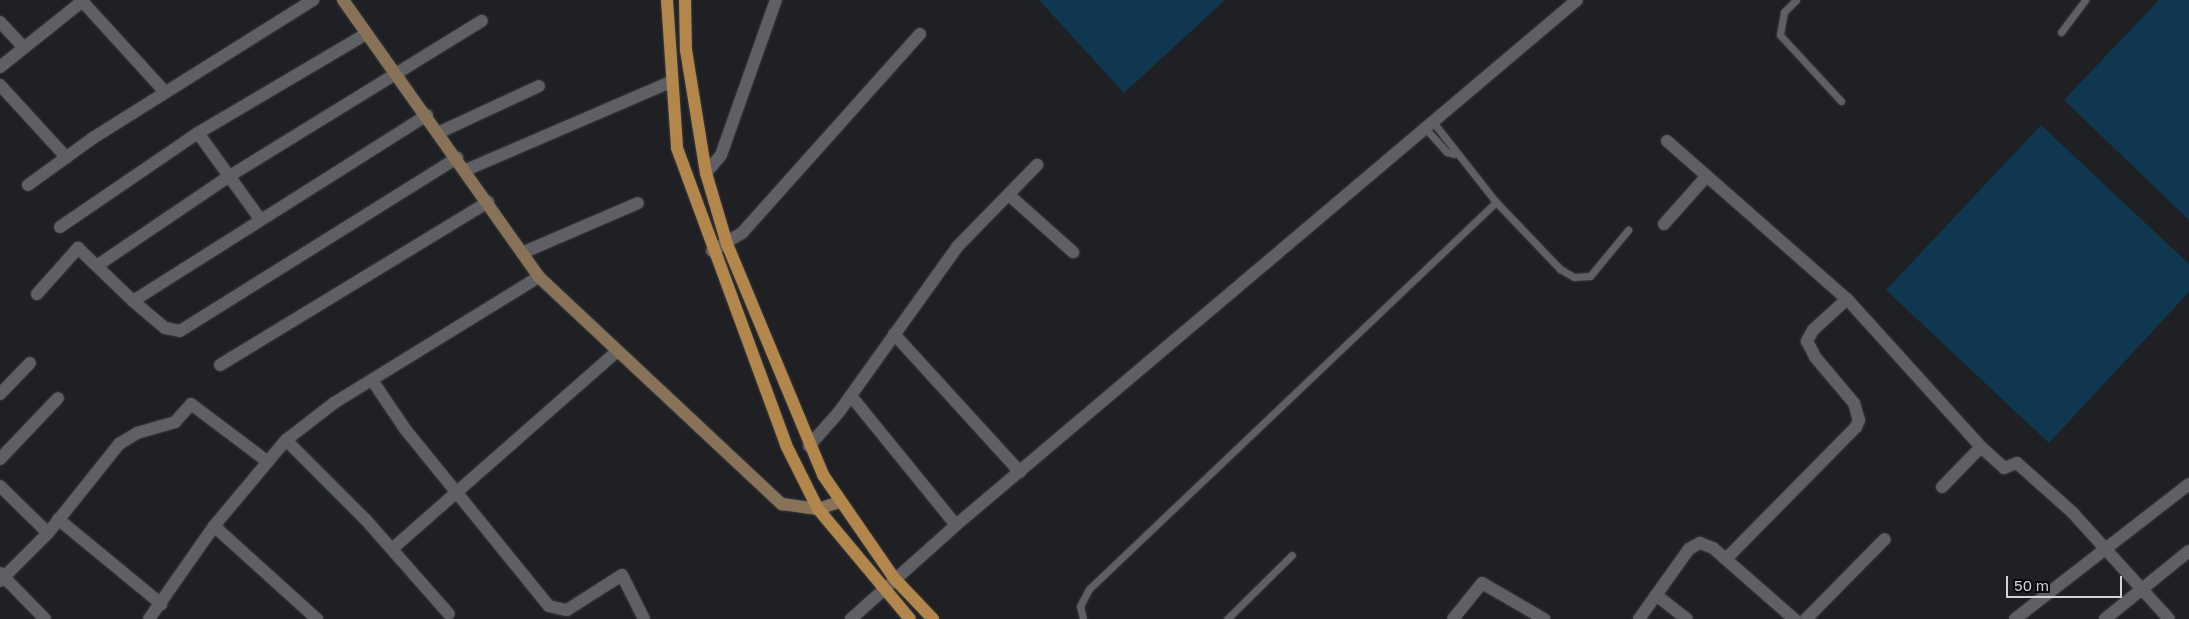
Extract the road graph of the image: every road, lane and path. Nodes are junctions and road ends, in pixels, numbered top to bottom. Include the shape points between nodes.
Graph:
1 (313, 0) edge
2 (667, 0) edge
3 (685, 0) edge
4 (776, 0) edge
5 (1577, 0) edge
6 (1796, 0) edge
7 (2085, 0) edge
8 (83, 1) edge
9 (348, 1) edge
10 (482, 21) dead end
11 (0, 22) edge
12 (2061, 32) dead end
13 (366, 34) junction
14 (920, 34) dead end
15 (24, 48) junction
16 (0, 67) edge
17 (397, 72) junction
18 (670, 82) junction
19 (0, 85) edge
20 (539, 86) dead end
21 (165, 92) junction
22 (1841, 101) dead end
23 (427, 114) junction
24 (1430, 125) junction
25 (440, 132) junction
26 (198, 133) junction
27 (1667, 141) dead end
28 (66, 157) junction
29 (457, 158) junction
30 (1037, 165) dead end
31 (466, 170) junction
32 (706, 172) junction
33 (228, 177) junction
34 (1705, 178) junction
35 (28, 184) dead end
36 (1008, 194) junction
37 (488, 202) junction
38 (1496, 202) junction
39 (638, 203) dead end
40 (260, 219) junction
41 (1664, 224) dead end
42 (60, 228) dead end
43 (1628, 230) dead end
44 (727, 244) junction
45 (712, 251) junction
46 (1073, 252) dead end
47 (522, 253) junction
48 (98, 265) junction
49 (539, 277) junction
50 (36, 294) dead end
51 (1847, 300) junction
52 (133, 301) junction
53 (894, 334) junction
54 (616, 353) junction
55 (30, 363) dead end
56 (220, 365) dead end
57 (372, 380) junction
58 (0, 394) edge
59 (851, 396) junction
60 (58, 398) dead end
61 (286, 440) junction
62 (809, 446) junction
63 (1981, 446) junction
64 (0, 459) edge
65 (268, 462) junction
66 (1020, 472) junction
67 (2189, 484) edge
68 (0, 486) edge
69 (1942, 487) dead end
70 (458, 490) junction
71 (840, 502) junction
72 (818, 509) junction
73 (58, 519) junction
74 (956, 524) junction
75 (214, 526) junction
76 (48, 533) junction
77 (1885, 539) dead end
78 (2105, 546) junction
79 (392, 549) junction
80 (2189, 551) edge
81 (1292, 555) dead end
82 (1726, 559) junction
83 (2, 577) edge
84 (894, 578) junction
85 (2144, 587) junction
86 (882, 588) junction
87 (1656, 595) junction
88 (160, 604) junction
89 (449, 614) dead end
90 (45, 619) edge
91 (149, 619) edge
92 (317, 619) edge
93 (644, 619) edge
94 (851, 619) edge
95 (910, 619) edge
96 (933, 619) edge
97 (1083, 619) edge
98 (1227, 619) edge
99 (1453, 619) edge
100 (1544, 619) edge
101 (1639, 619) edge
102 (1687, 619) edge
103 (1794, 619) edge
104 (1806, 619) edge
105 (2015, 619) edge
106 (2105, 619) edge
107 (2169, 619) edge

1 - 21 street
2 - 18 main road
3 - 32 main road via 686,50
4 - 32 street via 721,155
5 - 24 street
6 - 22 lane via 1784,12 1780,34
7 - 12 lane
8 - 15 street
8 - 21 street
9 - 13 main road
10 - 17 street
11 - 15 street
13 - 17 main road
13 - 26 street
14 - 44 street
15 - 16 street
17 - 23 main road
17 - 33 street
18 - 31 street
18 - 45 main road via 677,148
19 - 28 street
20 - 25 street
21 - 28 street
23 - 25 main road
23 - 40 street
24 - 38 lane via 1454,147 1454,154
24 - 66 street
25 - 29 main road
26 - 33 street
26 - 42 street
27 - 34 street
28 - 35 street
29 - 31 main road
29 - 52 street via 180,331 165,328
30 - 36 street
31 - 37 main road
32 - 44 main road
33 - 40 street
33 - 48 street
34 - 41 street
34 - 51 street
36 - 46 street
36 - 53 street via 957,247
37 - 47 main road
37 - 56 street
38 - 43 lane via 1560,269 1574,277 1590,276
38 - 97 lane via 1089,589 1080,606
39 - 47 street
40 - 52 street
44 - 45 street
44 - 62 main road
45 - 72 main road via 786,445
47 - 49 main road
48 - 50 street via 74,249
48 - 52 street
49 - 54 main road
49 - 57 street
51 - 63 street
51 - 82 street via 1813,330 1807,341 1815,357 1854,403 1859,420 1856,427
53 - 59 street
53 - 66 street
54 - 70 street
54 - 72 main road via 782,504
55 - 58 street
57 - 61 street
57 - 70 street via 405,429
59 - 62 street
59 - 74 street
60 - 64 street
61 - 65 street
61 - 79 street
62 - 71 main road
63 - 69 street
63 - 78 street via 2004,468 2017,464
65 - 73 street via 191,404 175,422 137,433 119,444
65 - 75 street
66 - 74 street
67 - 78 street
68 - 76 street
70 - 79 street
70 - 93 street via 555,611 567,610 622,575
71 - 72 main road
71 - 84 main road
72 - 86 main road
73 - 76 street
73 - 88 street
74 - 84 street
75 - 88 street
75 - 92 street
76 - 83 street
77 - 104 street
78 - 85 street
78 - 105 street
79 - 89 street
80 - 85 street
81 - 98 lane
82 - 87 street via 1713,548 1695,545
82 - 103 street
83 - 90 street
84 - 86 street
84 - 96 main road
85 - 106 street
85 - 107 street
86 - 94 street
86 - 95 main road
87 - 101 street
87 - 102 street
88 - 91 street
99 - 100 street via 1482,583

